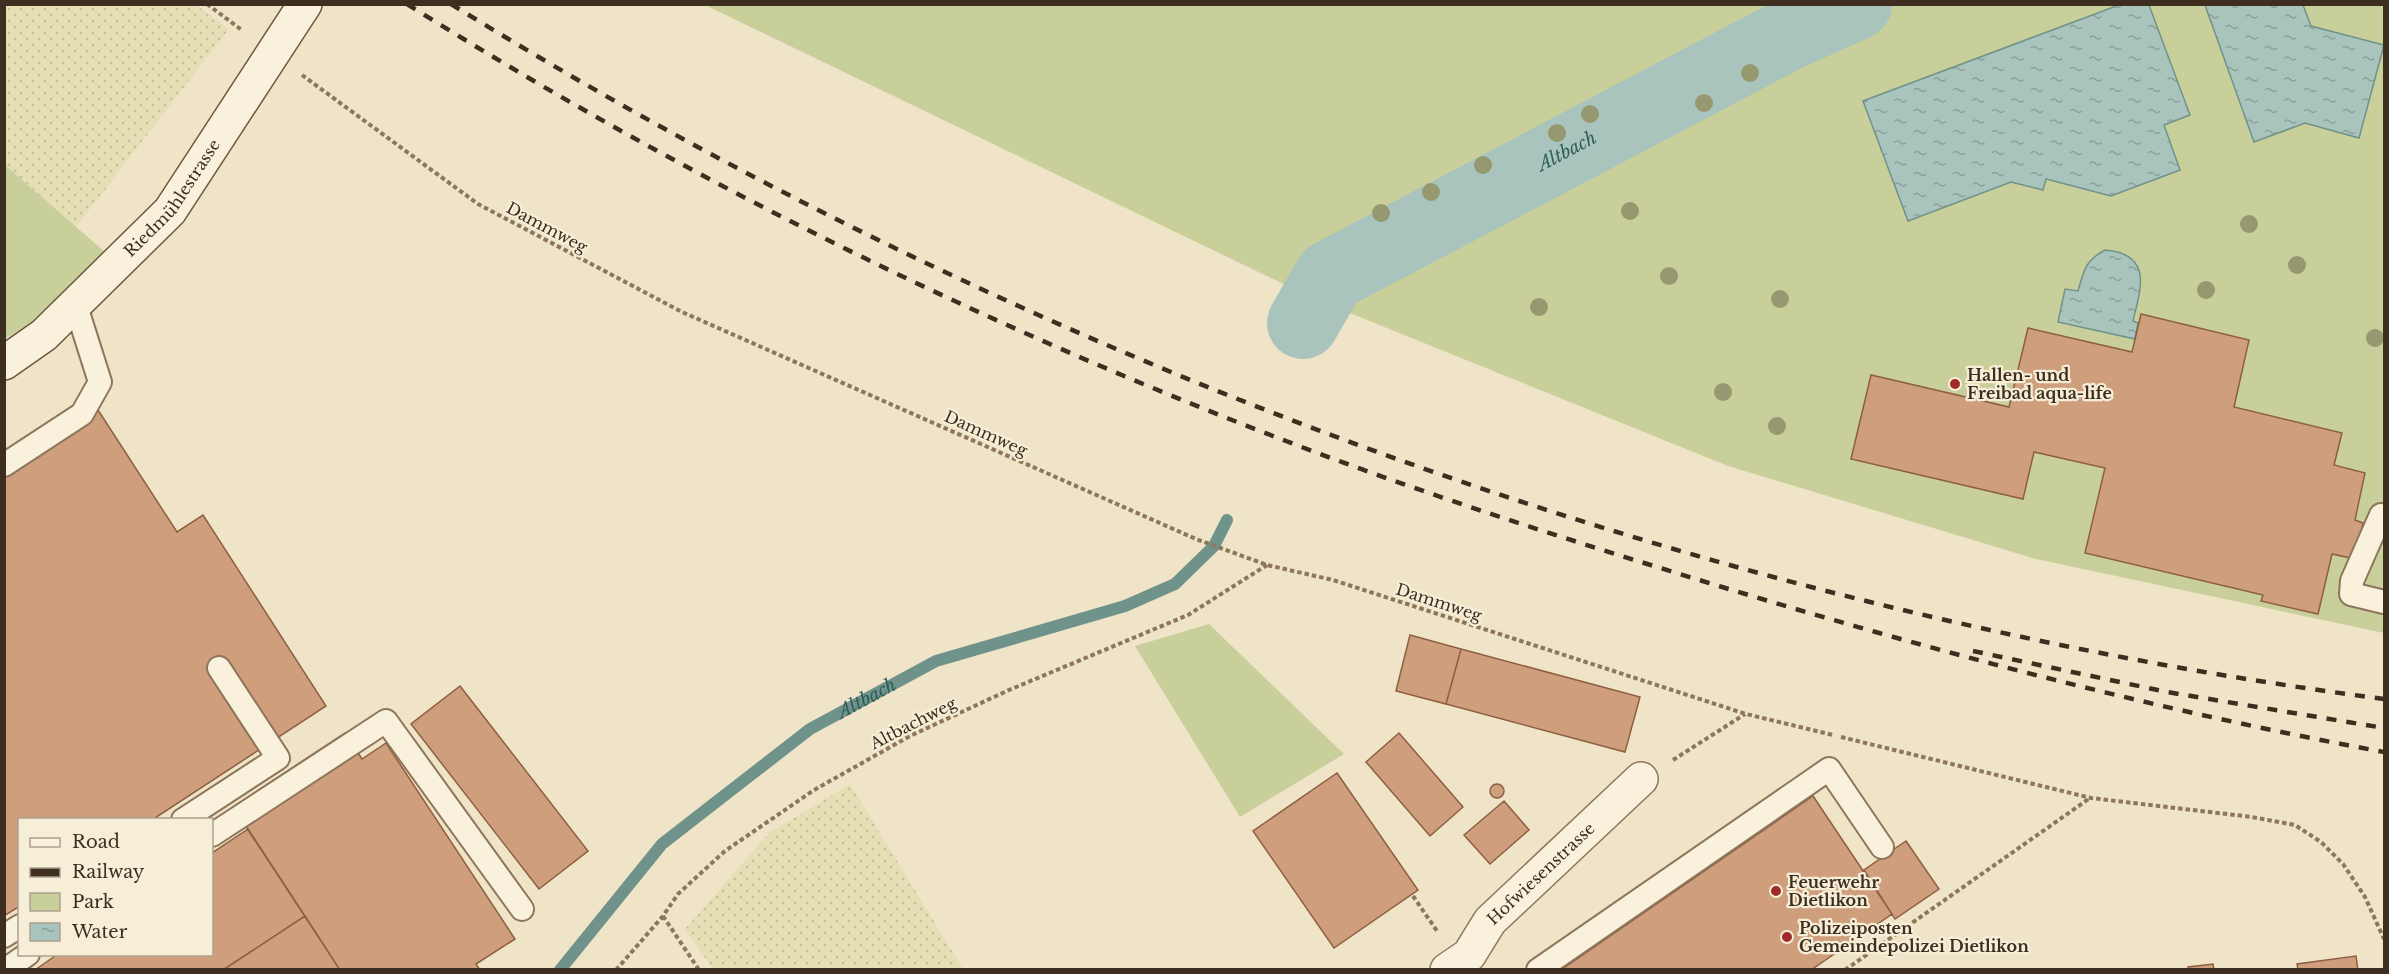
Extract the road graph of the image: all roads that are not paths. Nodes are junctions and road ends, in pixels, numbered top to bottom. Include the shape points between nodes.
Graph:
1 (305, 4) edge
2 (75, 303) junction
3 (4, 363) edge
4 (4, 465) edge
5 (2385, 516) edge
6 (2385, 602) edge
7 (219, 668) dead end
8 (1641, 780) road end
9 (185, 818) edge
10 (213, 834) edge
11 (1882, 847) dead end
12 (522, 909) dead end
13 (18, 927) edge
14 (4, 936) edge
15 (25, 956) edge
16 (1465, 964) edge
17 (4, 969) edge
18 (1538, 969) edge

1 - 2 street, Riedmühlestrasse via 170,211
2 - 3 street, Riedmühlestrasse via 44,335
2 - 4 lane via 100,382 82,414
5 - 6 lane via 2381,515 2366,548 2352,581 2351,594
7 - 9 lane via 278,758
8 - 16 street, Hofwiesenstrasse via 1490,921
10 - 12 lane via 386,721
11 - 18 lane via 1829,769
13 - 14 lane
15 - 17 lane

